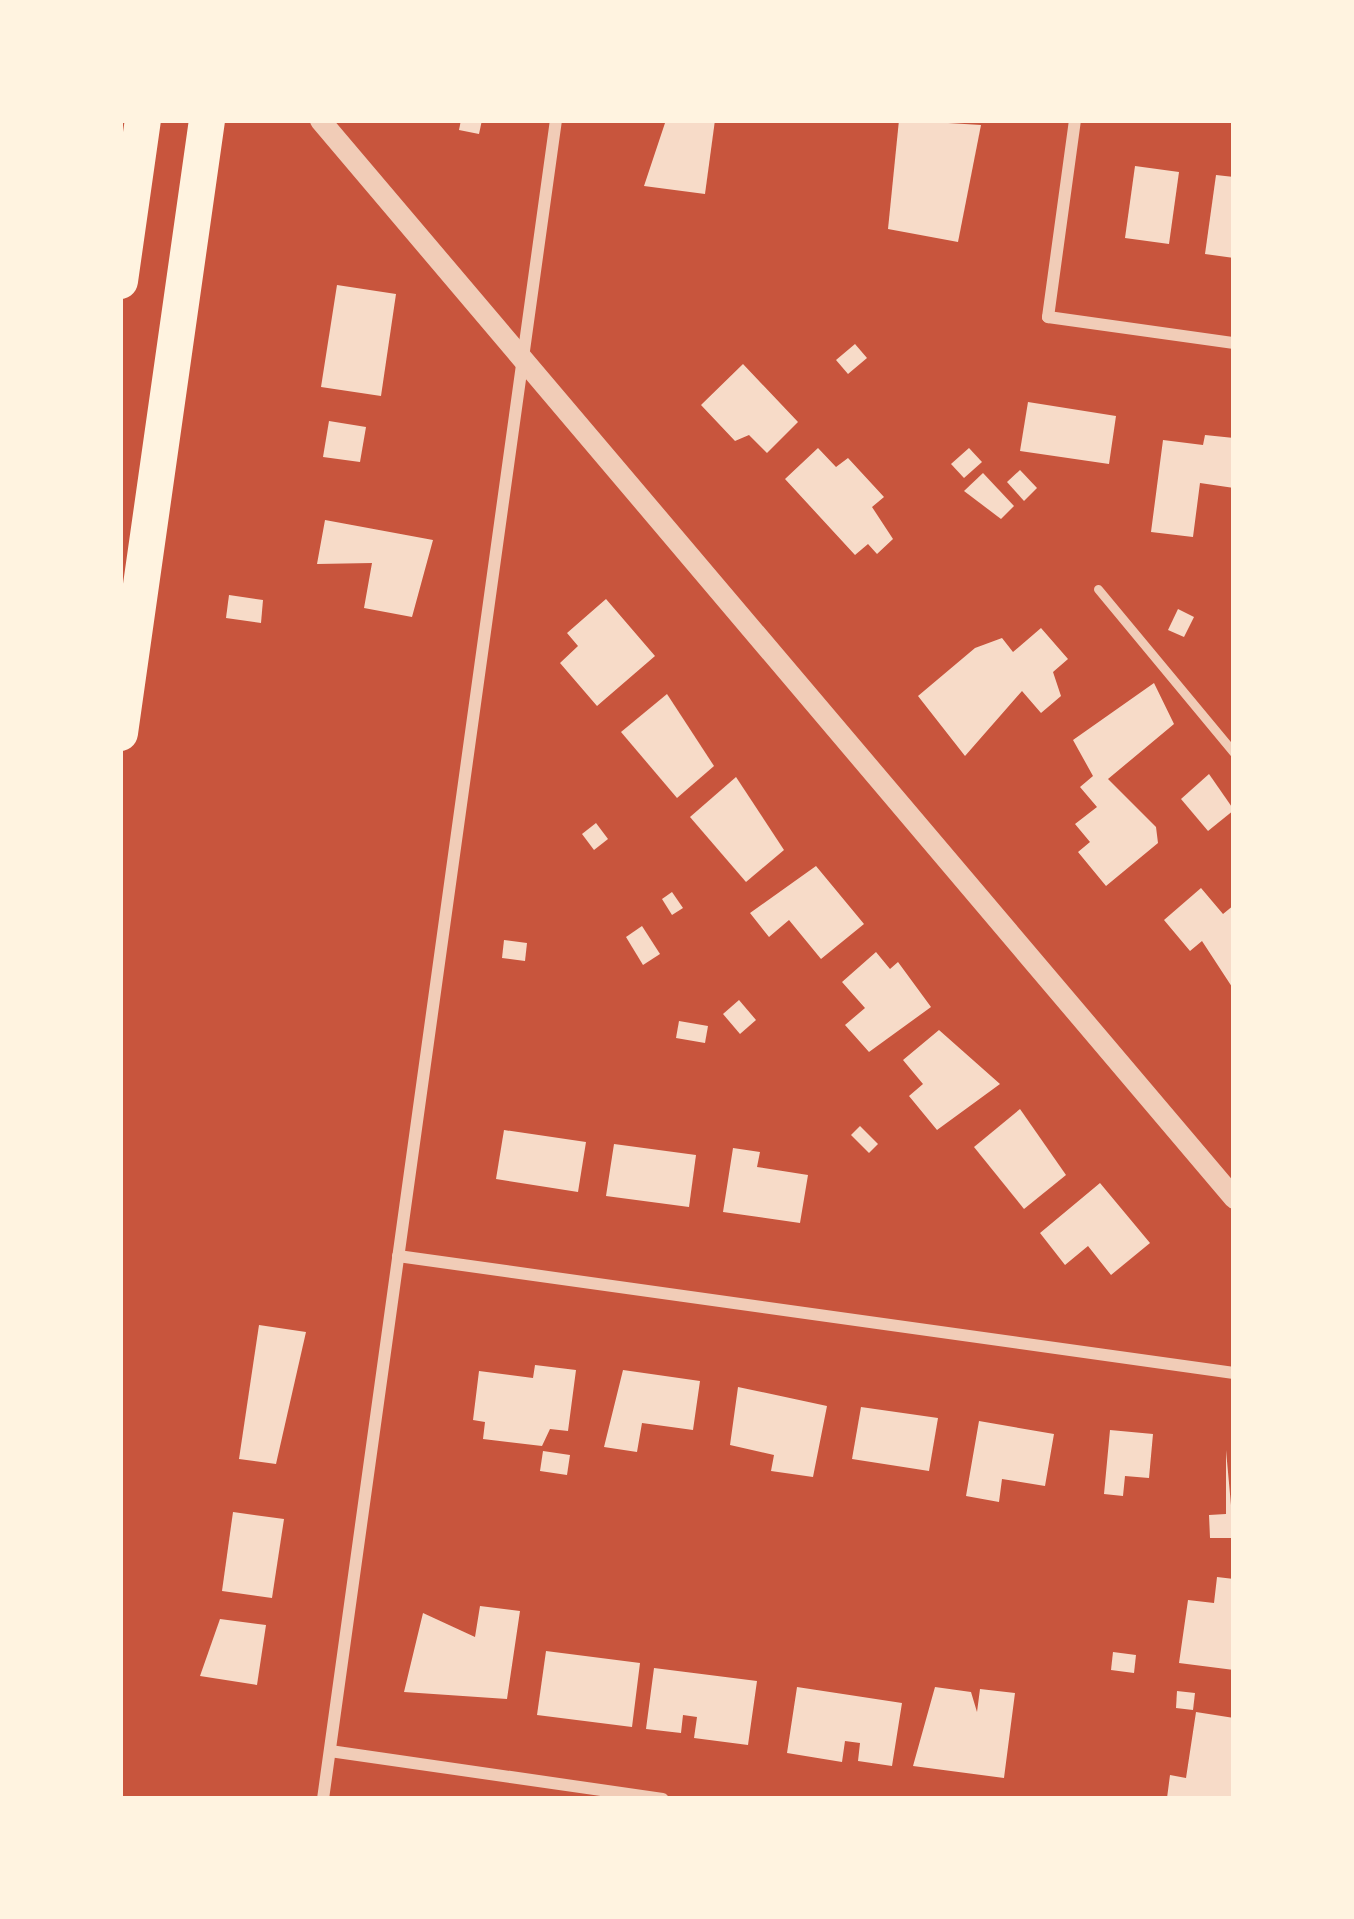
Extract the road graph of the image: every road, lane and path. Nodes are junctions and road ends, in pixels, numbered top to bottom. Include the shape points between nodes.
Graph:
1 (143, 120) edge
2 (320, 120) edge
3 (556, 120) edge
4 (1075, 120) edge
5 (206, 129) edge
6 (120, 281) edge
7 (1234, 343) edge
8 (522, 347) junction
9 (1098, 590) dead end
10 (120, 734) edge
11 (1234, 752) edge
12 (1234, 1198) edge
13 (398, 1256) junction
14 (1234, 1373) edge
15 (330, 1751) junction
16 (323, 1799) edge
17 (663, 1799) edge

1 - 6 highway
2 - 8 street
3 - 8 street
4 - 7 street via 1048,316
5 - 10 highway
8 - 12 street
8 - 13 street
9 - 11 lane
13 - 14 street
13 - 15 street
15 - 16 street
15 - 17 street

